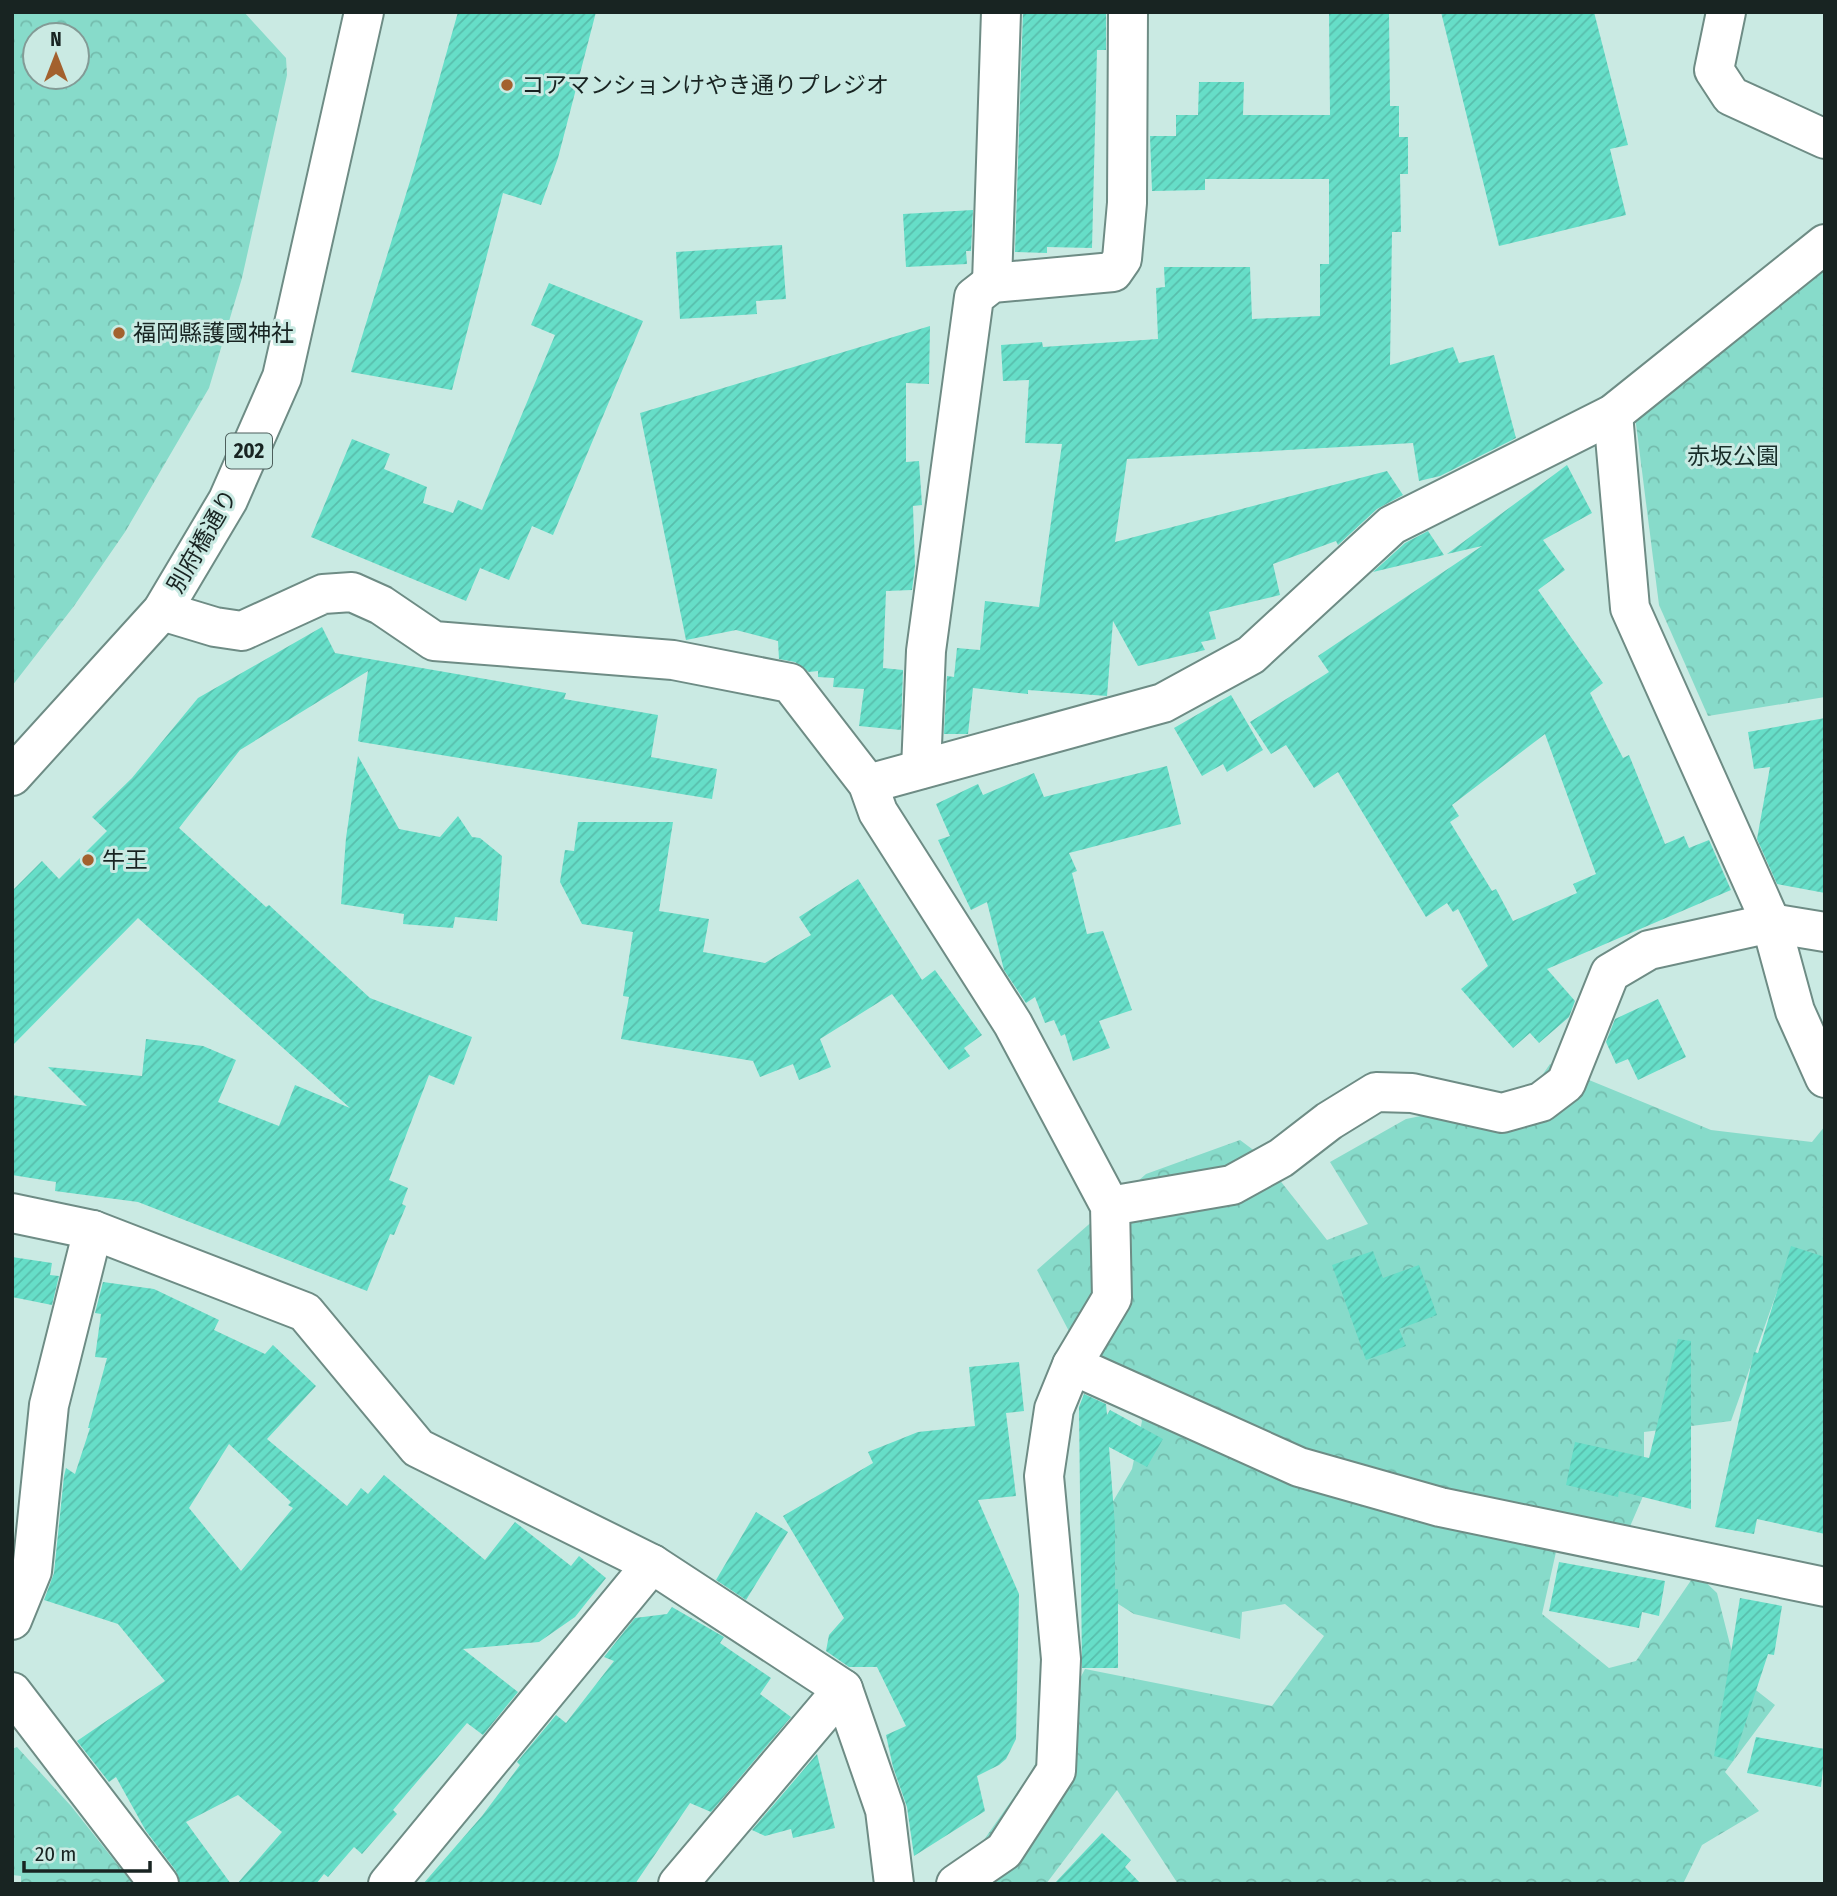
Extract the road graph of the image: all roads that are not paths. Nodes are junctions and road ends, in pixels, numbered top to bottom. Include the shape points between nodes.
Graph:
1 (334, 12) edge
2 (364, 12) edge
3 (1001, 12) edge
4 (1128, 12) edge
5 (1726, 12) edge
6 (355, 61) junction
7 (1825, 139) edge
8 (1825, 244) edge
9 (992, 284) junction
10 (1613, 414) junction
11 (162, 611) junction
12 (920, 769) junction
13 (12, 776) edge
14 (868, 784) junction
15 (1771, 923) junction
16 (1825, 932) edge
17 (1825, 1079) edge
18 (1110, 1206) junction
19 (12, 1213) edge
20 (93, 1230) junction
21 (1072, 1364) junction
22 (652, 1564) junction
23 (1825, 1587) edge
24 (12, 1620) edge
25 (844, 1689) junction
26 (12, 1692) edge
27 (159, 1884) edge
28 (388, 1884) edge
29 (678, 1884) edge
30 (894, 1884) edge
31 (956, 1884) edge

1 - 6 main road
2 - 6 main road, 別府橋通り / 202
3 - 9 main road
4 - 9 main road via 1127,203 1122,259 1113,272
5 - 7 main road via 1714,70 1731,96
6 - 11 main road, 別府橋通り / 202 via 282,377 228,500
8 - 10 main road
9 - 12 main road via 974,297 926,651
10 - 12 main road via 1392,525 1251,655 1163,703
10 - 15 main road via 1630,608
11 - 13 main road, 別府橋通り / 202
11 - 14 main road via 242,631 323,594 352,592 381,605 434,641 673,660 790,683
12 - 14 main road
14 - 18 main road via 878,812 1013,1024
15 - 16 main road
15 - 17 main road via 1795,1011
15 - 18 main road via 1649,950 1610,973 1566,1083 1541,1102 1502,1114 1412,1093 1376,1092 1282,1158 1232,1185
18 - 21 main road via 1112,1298
19 - 20 main road
20 - 22 main road via 305,1312 418,1448
20 - 24 main road via 49,1405 32,1571
21 - 23 main road via 1299,1467 1440,1507
21 - 31 main road via 1054,1409 1044,1476 1061,1659 1056,1771 1004,1851
22 - 25 main road
22 - 28 main road
25 - 29 main road
25 - 30 main road via 885,1810
26 - 27 main road

